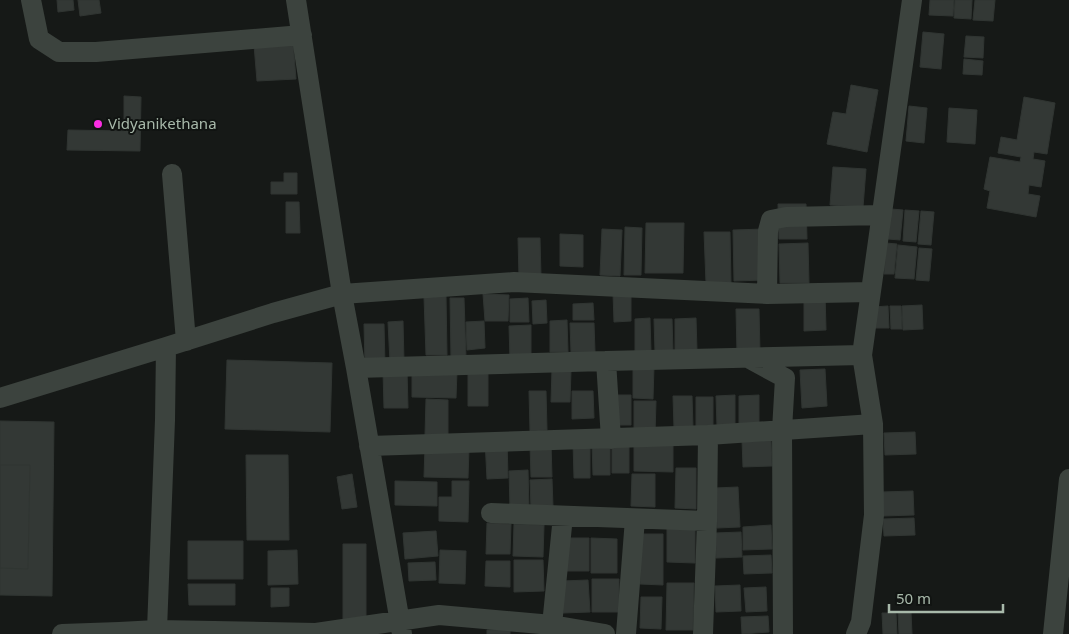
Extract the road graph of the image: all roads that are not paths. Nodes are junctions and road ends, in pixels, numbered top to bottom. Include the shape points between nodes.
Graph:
1 (30, 0) edge
2 (296, 0) edge
3 (912, 0) edge
4 (302, 36) junction
5 (172, 174) dead end
6 (882, 215) junction
7 (871, 292) junction
8 (342, 294) junction
9 (768, 294) junction
10 (186, 341) junction
11 (166, 348) junction
12 (862, 355) junction
13 (748, 358) junction
14 (606, 361) junction
15 (356, 368) junction
16 (0, 398) edge
17 (873, 424) junction
18 (782, 430) junction
19 (708, 436) junction
20 (610, 438) junction
21 (370, 446) junction
22 (1069, 479) edge
23 (491, 513) dead end
24 (563, 516) junction
25 (635, 519) junction
26 (707, 522) junction
27 (478, 626) edge
28 (401, 628) edge
29 (157, 630) junction
30 (552, 630) edge
31 (316, 633) edge
32 (62, 634) edge
33 (605, 634) edge
34 (626, 634) edge
35 (703, 634) edge
36 (783, 634) edge
37 (856, 634) edge
38 (1053, 634) edge

1 - 4 street via 39,39 59,52
2 - 4 street
3 - 6 street
4 - 8 street
5 - 10 street
6 - 7 street
6 - 9 street via 771,220 768,231
7 - 9 street
7 - 12 street
8 - 9 street via 514,282
8 - 10 street
8 - 15 street
10 - 11 street
11 - 16 street
11 - 29 street
12 - 13 street
12 - 17 street
13 - 14 street
13 - 18 street via 784,378
14 - 15 street
14 - 20 street
15 - 21 street
17 - 18 street
17 - 37 street via 874,515 862,622
18 - 19 street
18 - 36 street
19 - 20 street
19 - 26 street
20 - 21 street
21 - 28 street
22 - 38 street
23 - 24 street
24 - 25 street
24 - 30 street
25 - 26 street
25 - 34 street
26 - 35 street
27 - 28 street via 438,615
27 - 30 street
28 - 31 street
29 - 31 street
29 - 32 street
30 - 33 street

